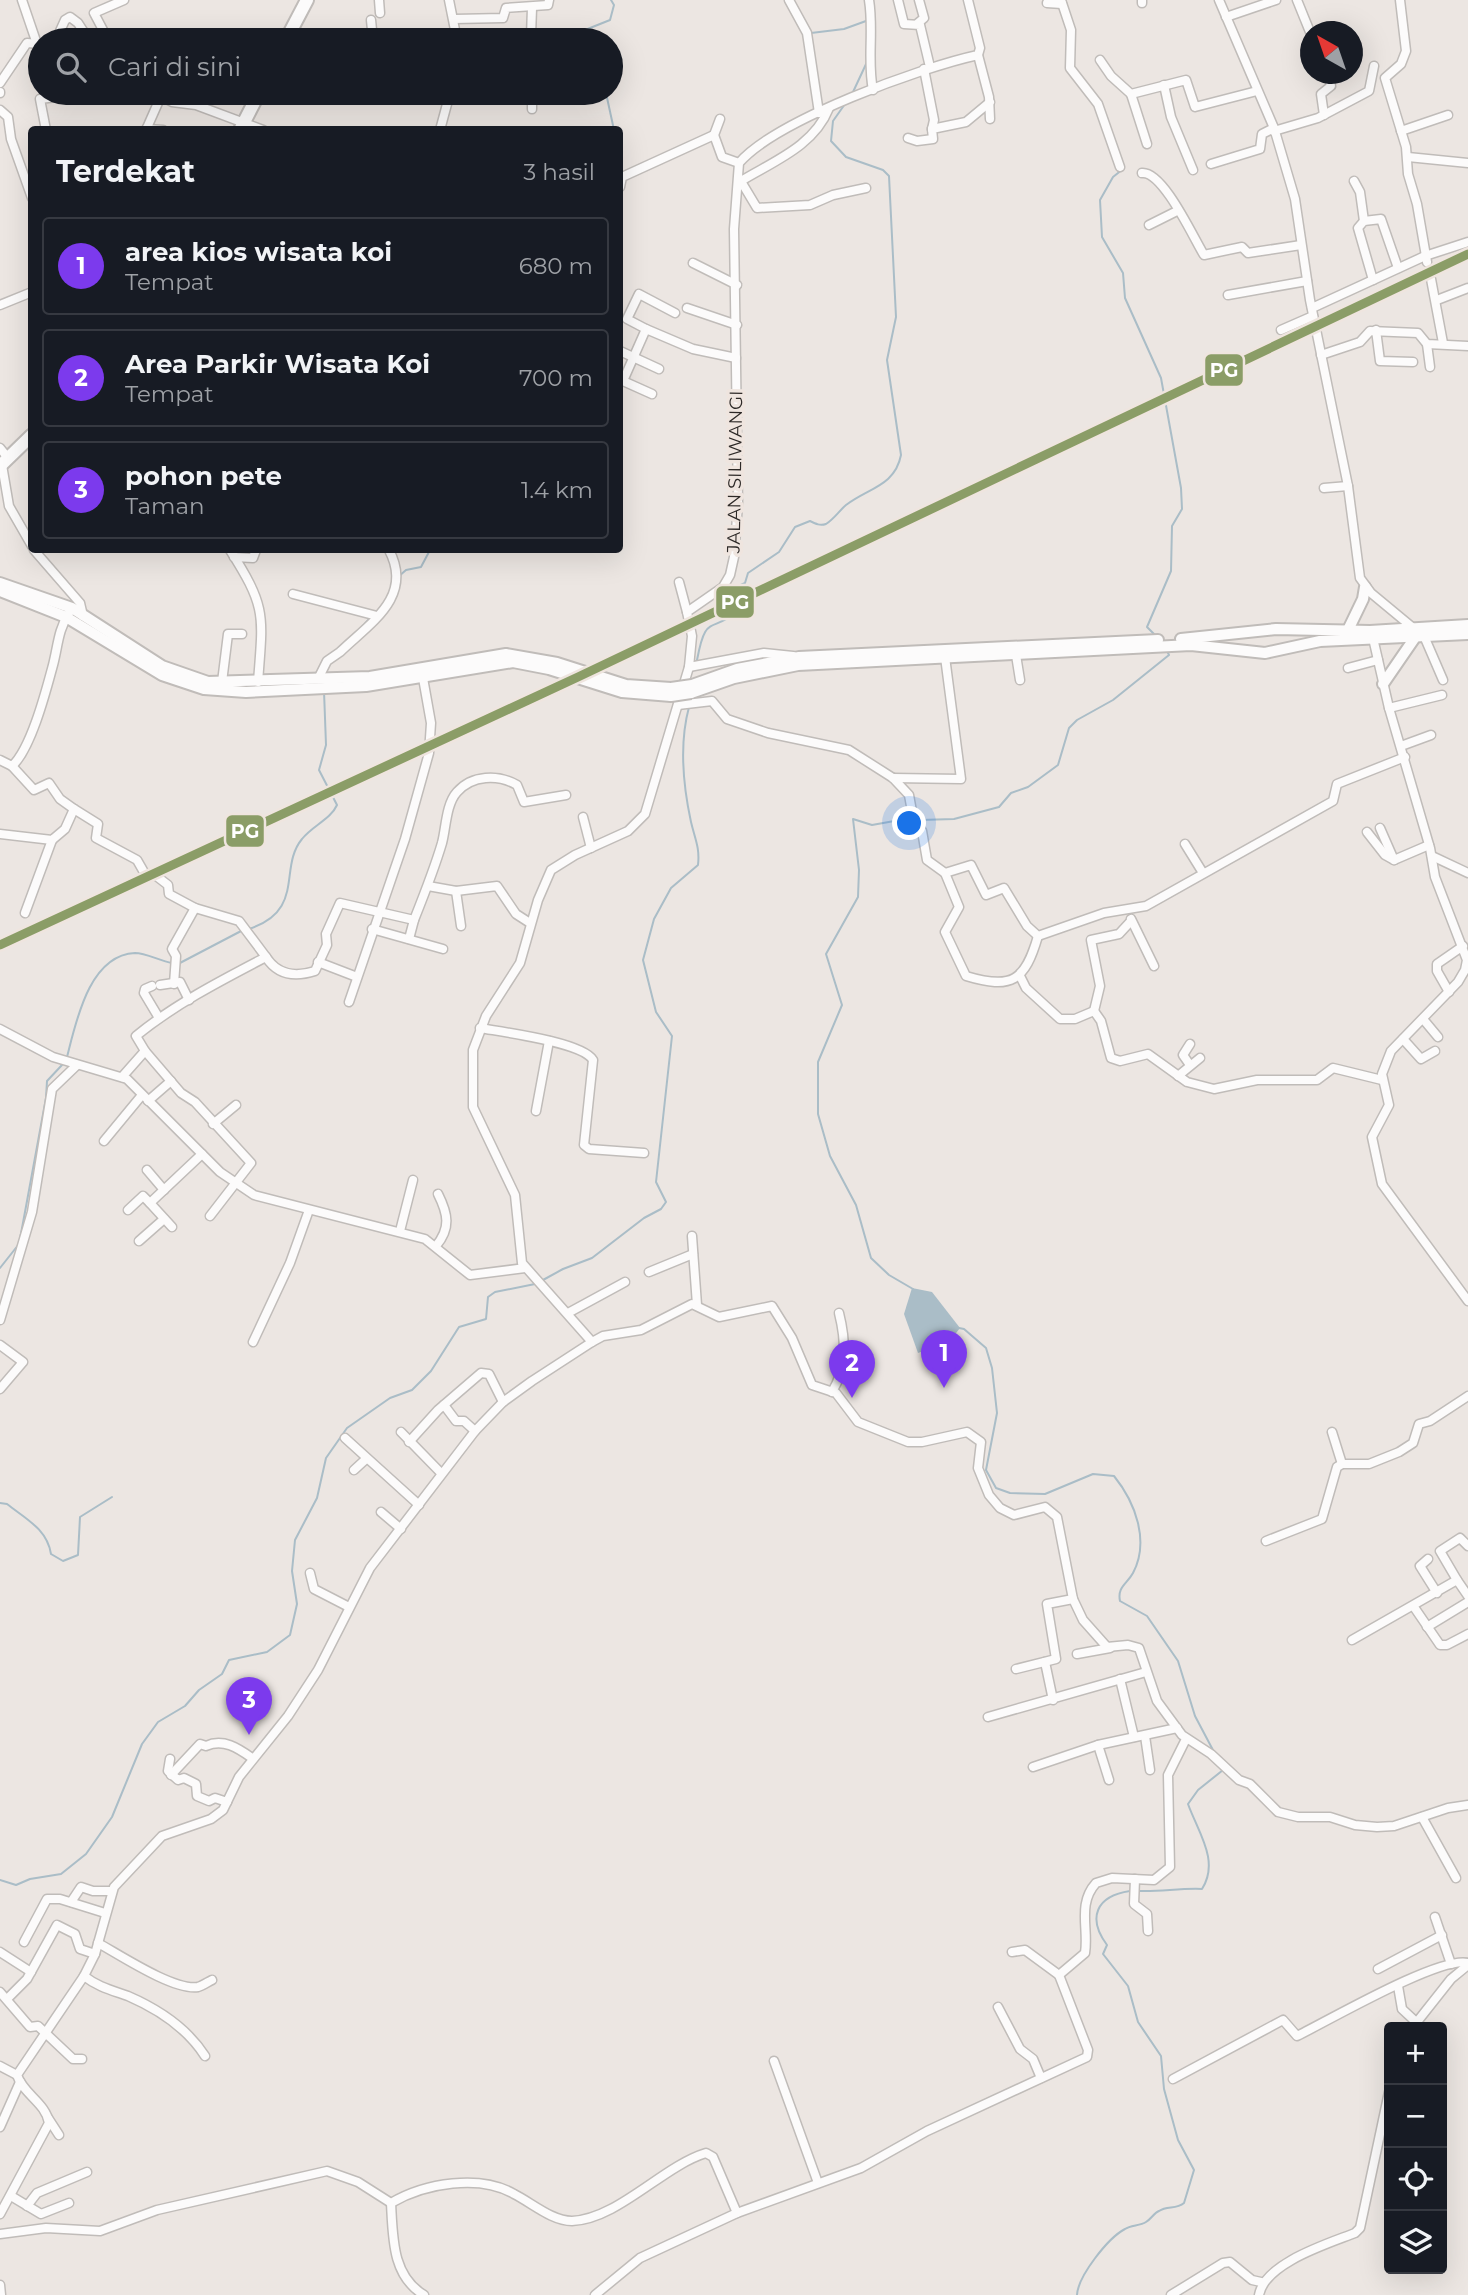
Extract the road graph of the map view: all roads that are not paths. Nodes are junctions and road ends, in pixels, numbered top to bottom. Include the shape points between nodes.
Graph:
1 (22, 0) edge
2 (124, 0) edge
3 (307, 0) edge
4 (379, 0) edge
5 (449, 0) edge
6 (549, 0) edge
7 (789, 0) edge
8 (869, 0) edge
9 (898, 0) edge
10 (919, 0) edge
11 (968, 0) edge
12 (1219, 0) edge
13 (1276, 0) edge
14 (1297, 0) edge
15 (1400, 0) edge
16 (1061, 2) edge
17 (111, 3) edge
18 (1049, 3) dead end
19 (532, 8) junction
20 (380, 13) dead end
21 (1226, 17) junction
22 (454, 19) junction
23 (371, 20) dead end
24 (1306, 21) edge
25 (918, 23) junction
26 (31, 28) edge
27 (63, 28) edge
28 (79, 28) edge
29 (102, 28) edge
30 (292, 28) edge
31 (372, 28) edge
32 (455, 28) edge
33 (531, 28) edge
34 (28, 46) edge
35 (978, 55) junction
36 (1100, 60) dead end
37 (1374, 66) dead end
38 (927, 68) junction
39 (0, 83) edge
40 (1330, 84) edge
41 (1164, 85) junction
42 (873, 90) junction
43 (1257, 91) junction
44 (1131, 94) junction
45 (990, 102) junction
46 (41, 105) edge
47 (154, 105) edge
48 (187, 105) edge
49 (253, 105) edge
50 (447, 105) edge
51 (532, 105) edge
52 (829, 107) junction
53 (532, 109) dead end
54 (0, 110) edge
55 (819, 113) junction
56 (1324, 115) junction
57 (1448, 115) dead end
58 (720, 119) dead end
59 (990, 119) dead end
60 (45, 126) edge
61 (147, 126) edge
62 (242, 126) edge
63 (441, 126) edge
64 (1274, 129) junction
65 (932, 130) junction
66 (1401, 131) junction
67 (714, 135) junction
68 (908, 138) dead end
69 (1147, 144) dead end
70 (1408, 157) junction
71 (739, 163) junction
72 (1468, 163) edge
73 (1210, 164) dead end
74 (1120, 167) dead end
75 (1193, 170) dead end
76 (1142, 173) dead end
77 (623, 177) edge
78 (740, 179) junction
79 (1354, 181) dead end
80 (28, 187) edge
81 (866, 188) dead end
82 (1177, 211) junction
83 (1364, 219) junction
84 (1149, 225) dead end
85 (1468, 242) edge
86 (1301, 245) junction
87 (1426, 259) junction
88 (693, 263) dead end
89 (1398, 268) junction
90 (1431, 279) dead end
91 (1373, 280) junction
92 (1307, 281) junction
93 (737, 285) junction
94 (1468, 288) edge
95 (28, 294) edge
96 (1228, 295) dead end
97 (1437, 300) junction
98 (0, 305) edge
99 (687, 308) dead end
100 (1313, 312) junction
101 (675, 313) dead end
102 (737, 325) junction
103 (646, 329) junction
104 (1281, 330) dead end
105 (1376, 330) junction
106 (1443, 343) junction
107 (1427, 344) junction
108 (1468, 346) edge
109 (623, 352) edge
110 (1321, 355) junction
111 (634, 357) junction
112 (736, 358) junction
113 (1413, 362) dead end
114 (1430, 367) dead end
115 (659, 369) dead end
116 (623, 376) edge
117 (623, 381) edge
118 (652, 394) dead end
119 (28, 438) edge
120 (2, 459) edge
121 (1348, 486) junction
122 (1324, 488) dead end
123 (28, 534) edge
124 (37, 553) edge
125 (255, 553) edge
126 (390, 553) edge
127 (237, 554) edge
128 (679, 582) dead end
129 (0, 583) edge
130 (1365, 587) junction
131 (0, 591) edge
132 (293, 594) dead end
133 (69, 612) junction
134 (687, 612) junction
135 (377, 616) junction
136 (81, 619) junction
137 (1468, 625) edge
138 (1348, 630) junction
139 (1417, 633) junction
140 (242, 634) dead end
141 (1468, 634) edge
142 (1373, 638) junction
143 (1094, 647) junction
144 (1016, 655) junction
145 (799, 657) junction
146 (945, 657) junction
147 (1378, 660) junction
148 (553, 666) junction
149 (689, 667) junction
150 (1348, 668) dead end
151 (422, 678) junction
152 (318, 679) junction
153 (1020, 680) dead end
154 (1443, 680) dead end
155 (222, 682) junction
156 (258, 682) junction
157 (1383, 684) junction
158 (1442, 695) dead end
159 (673, 697) junction
160 (691, 697) junction
161 (1389, 708) junction
162 (1431, 735) dead end
163 (1401, 746) junction
164 (1405, 757) junction
165 (0, 760) edge
166 (12, 766) junction
167 (893, 778) junction
168 (566, 795) dead end
169 (74, 809) junction
170 (583, 817) dead end
171 (1380, 828) dead end
172 (1367, 832) dead end
173 (0, 834) edge
174 (52, 840) junction
175 (1185, 844) dead end
176 (1429, 845) junction
177 (591, 848) junction
178 (1432, 856) junction
179 (1394, 860) junction
180 (945, 873) junction
181 (1203, 873) junction
182 (1468, 873) edge
183 (428, 886) junction
184 (456, 891) junction
185 (195, 908) junction
186 (379, 910) junction
187 (1131, 910) junction
188 (25, 913) dead end
189 (414, 920) junction
190 (1131, 921) junction
191 (530, 923) junction
192 (461, 926) dead end
193 (372, 929) junction
194 (1038, 936) junction
195 (409, 939) junction
196 (1463, 946) junction
197 (443, 949) dead end
198 (266, 957) junction
199 (1467, 959) edge
200 (318, 962) junction
201 (1154, 966) dead end
202 (1467, 972) edge
203 (1020, 976) junction
204 (357, 977) junction
205 (174, 984) junction
206 (1449, 992) junction
207 (189, 1000) junction
208 (349, 1002) dead end
209 (1094, 1011) junction
210 (159, 1018) junction
211 (1423, 1019) junction
212 (480, 1028) junction
213 (0, 1029) edge
214 (1438, 1037) dead end
215 (1403, 1040) junction
216 (549, 1041) junction
217 (1190, 1044) dead end
218 (145, 1051) junction
219 (1435, 1051) dead end
220 (1200, 1059) dead end
221 (77, 1065) junction
222 (1190, 1065) junction
223 (1178, 1076) junction
224 (122, 1077) junction
225 (1382, 1080) junction
226 (171, 1081) junction
227 (145, 1098) junction
228 (236, 1105) dead end
229 (537, 1111) dead end
230 (214, 1124) junction
231 (104, 1141) dead end
232 (202, 1153) junction
233 (644, 1153) dead end
234 (147, 1170) dead end
235 (414, 1180) dead end
236 (234, 1183) junction
237 (164, 1190) junction
238 (438, 1194) dead end
239 (150, 1203) junction
240 (128, 1210) dead end
241 (309, 1210) junction
242 (209, 1216) dead end
243 (164, 1219) junction
244 (172, 1227) dead end
245 (400, 1231) junction
246 (692, 1236) dead end
247 (139, 1241) dead end
248 (436, 1246) junction
249 (693, 1254) junction
250 (525, 1268) junction
251 (649, 1272) dead end
252 (625, 1282) dead end
253 (1468, 1300) edge
254 (697, 1304) junction
255 (568, 1313) junction
256 (839, 1313) dead end
257 (1, 1316) edge
258 (253, 1342) dead end
259 (592, 1342) junction
260 (0, 1345) edge
261 (0, 1389) edge
262 (832, 1392) junction
263 (1468, 1396) edge
264 (503, 1402) junction
265 (444, 1405) junction
266 (475, 1431) junction
267 (1332, 1432) dead end
268 (401, 1433) dead end
269 (345, 1438) dead end
270 (409, 1442) junction
271 (366, 1459) junction
272 (1342, 1464) junction
273 (354, 1470) dead end
274 (441, 1474) junction
275 (419, 1505) junction
276 (381, 1512) dead end
277 (401, 1529) junction
278 (1266, 1541) dead end
279 (1468, 1546) edge
280 (1429, 1559) dead end
281 (310, 1573) dead end
282 (1457, 1580) junction
283 (1466, 1590) edge
284 (1437, 1593) junction
285 (1073, 1599) junction
286 (1468, 1602) edge
287 (349, 1607) junction
288 (1414, 1607) junction
289 (1427, 1627) junction
290 (1468, 1634) edge
291 (1352, 1640) dead end
292 (1110, 1648) junction
293 (1076, 1654) dead end
294 (1045, 1662) junction
295 (1016, 1669) dead end
296 (1146, 1672) junction
297 (1120, 1679) junction
298 (1053, 1699) junction
299 (988, 1717) dead end
300 (1177, 1728) junction
301 (1145, 1736) junction
302 (1134, 1737) junction
303 (1186, 1739) junction
304 (1098, 1745) junction
305 (252, 1758) junction
306 (170, 1759) dead end
307 (1033, 1767) dead end
308 (1150, 1770) dead end
309 (171, 1775) junction
310 (1109, 1780) dead end
311 (227, 1802) junction
312 (1468, 1805) edge
313 (1422, 1817) junction
314 (1456, 1878) dead end
315 (1135, 1880) junction
316 (111, 1891) junction
317 (71, 1902) junction
318 (105, 1913) junction
319 (1435, 1917) dead end
320 (1148, 1931) dead end
321 (1442, 1935) junction
322 (23, 1942) dead end
323 (98, 1943) junction
324 (0, 1952) edge
325 (1012, 1952) dead end
326 (95, 1954) junction
327 (1451, 1964) junction
328 (1468, 1964) edge
329 (1378, 1969) dead end
330 (31, 1972) junction
331 (1059, 1975) junction
332 (84, 1976) junction
333 (212, 1980) dead end
334 (1398, 1986) junction
335 (4, 1996) edge
336 (998, 2007) dead end
337 (1412, 2022) edge
338 (1416, 2022) edge
339 (46, 2031) junction
340 (205, 2056) dead end
341 (82, 2059) dead end
342 (774, 2061) dead end
343 (0, 2066) edge
344 (1041, 2078) junction
345 (19, 2079) junction
346 (1173, 2079) dead end
347 (1384, 2115) edge
348 (48, 2118) junction
349 (0, 2127) edge
350 (59, 2135) dead end
351 (87, 2172) dead end
352 (818, 2183) junction
353 (10, 2196) junction
354 (69, 2203) dead end
355 (391, 2203) junction
356 (27, 2206) junction
357 (737, 2213) junction
358 (0, 2214) edge
359 (0, 2234) edge
360 (1261, 2282) junction
361 (0, 2286) edge
362 (1, 2295) edge
363 (425, 2295) edge
364 (595, 2295) edge
365 (1171, 2295) edge
366 (1259, 2295) edge

1 - 26 street
2 - 17 street
3 - 30 highway
4 - 20 street
5 - 22 street
6 - 19 street via 549,5
7 - 55 street via 806,31
8 - 42 street
9 - 25 street via 904,24
10 - 25 street via 924,18
11 - 35 street via 981,48
12 - 21 street
13 - 21 street
14 - 24 street
15 - 66 street via 1406,51 1401,64 1385,78
16 - 18 street
16 - 74 street via 1071,30 1070,68 1098,104
17 - 29 street via 94,13
19 - 22 street via 506,8 503,18
19 - 33 street
21 - 43 street
22 - 32 street
23 - 31 street
25 - 38 street
27 - 28 street via 68,18
34 - 39 street
35 - 38 street
35 - 45 street
36 - 44 street
37 - 56 street via 1371,89
38 - 42 street
38 - 65 street
40 - 56 street via 1321,94
41 - 43 street via 1186,80 1195,107
41 - 44 street
41 - 75 street via 1171,117
42 - 52 street
43 - 64 street
44 - 69 street
45 - 59 street
45 - 65 street via 966,122
46 - 60 street
47 - 61 street
48 - 62 street
49 - 62 highway
50 - 63 street
51 - 53 street
52 - 55 street
52 - 78 street via 809,140
54 - 80 street via 7,115
55 - 71 street
56 - 64 street
57 - 66 street
58 - 67 street
64 - 73 street via 1262,134 1260,149
64 - 86 street via 1295,199
65 - 68 street via 933,139
66 - 70 street
67 - 71 street via 723,157
67 - 77 street
70 - 72 street
70 - 87 street
71 - 78 street, JALAN SILIWANGI
76 - 82 street via 1150,173 1164,185
78 - 81 street via 757,208 810,205
78 - 93 street, JALAN SILIWANGI via 734,229
79 - 83 street
82 - 84 street
82 - 86 street via 1209,255 1242,247 1248,253
83 - 89 street via 1381,219
83 - 91 street via 1358,228
85 - 87 street
86 - 92 street
87 - 89 street
88 - 93 street
89 - 91 street
90 - 97 street
91 - 100 street
92 - 96 street
92 - 100 street
93 - 102 street, JALAN SILIWANGI
94 - 97 street
95 - 98 street
97 - 106 street
99 - 102 street
100 - 104 street
100 - 110 street
101 - 103 street via 638,294 626,319
102 - 112 street, JALAN SILIWANGI
103 - 111 street
103 - 112 street via 693,349
105 - 107 street via 1418,332
105 - 110 street via 1360,342
105 - 113 street via 1382,362
106 - 107 street
106 - 108 street
107 - 114 street
109 - 111 street
110 - 121 street
111 - 115 street
111 - 116 street
112 - 134 street, JALAN SILIWANGI via 734,557 723,587
117 - 118 street
119 - 120 highway
120 - 123 street via 6,498
121 - 122 street
121 - 130 street
124 - 136 street via 76,598
125 - 127 street via 253,558
126 - 135 street via 396,578 389,606
127 - 156 street via 262,615
128 - 134 street
129 - 133 main road
130 - 138 main road
130 - 139 street
131 - 133 main road
132 - 135 street
133 - 136 main road
133 - 166 street via 59,631 50,675 25,746
134 - 149 street
135 - 152 street via 327,661
136 - 151 main road via 162,674 204,689 333,689
136 - 155 main road via 162,666 196,680
137 - 139 main road
138 - 139 main road
138 - 143 main road via 1276,629
139 - 141 main road
139 - 142 main road
139 - 154 street
139 - 157 main road
140 - 155 street via 228,634
142 - 143 main road via 1320,641 1265,653 1191,645
142 - 147 street
143 - 144 main road
143 - 145 main road
144 - 146 main road
144 - 153 street
145 - 149 street via 764,653
145 - 160 main road via 737,669
146 - 160 main road via 798,665 734,678
146 - 167 street via 961,779
147 - 150 street
147 - 157 street
148 - 151 main road via 499,663
148 - 152 main road via 506,654 370,677
148 - 159 main road
149 - 159 street
151 - 186 street via 431,723 429,753
152 - 156 main road
155 - 156 main road
157 - 161 street
158 - 161 street
159 - 160 main road, bridge
159 - 160 street
159 - 177 street via 645,814 628,831
160 - 167 street via 712,701 727,719 768,733 849,750
161 - 163 street
162 - 163 street
163 - 164 street
164 - 176 street
164 - 181 street via 1336,784 1333,801
165 - 166 street
166 - 169 street via 34,790 47,783
167 - 180 street via 909,795 927,860
168 - 183 street via 524,802 517,785 505,779 469,783 454,796
169 - 174 street via 69,824
169 - 185 street via 99,824 96,838 137,860 145,874 155,875 168,885 168,893
170 - 177 street
171 - 179 street
172 - 179 street
173 - 174 street
174 - 188 street
175 - 181 street
176 - 178 street
176 - 179 street
177 - 191 street via 551,870
178 - 182 street
178 - 196 street via 1435,877
180 - 194 street via 971,865 986,895 1004,888
180 - 203 street via 960,906 945,932 963,974 994,983
181 - 187 street
183 - 184 street
183 - 189 street
184 - 191 street via 499,887 516,914
184 - 192 street
185 - 198 street via 239,921
185 - 205 street via 172,949 176,956
186 - 189 street
186 - 193 street
186 - 200 street via 340,903
187 - 190 street
187 - 194 street via 1104,913
189 - 195 street
190 - 201 street
190 - 209 street via 1119,934 1091,940 1100,986
191 - 212 street via 520,963
193 - 195 street
193 - 204 street
194 - 203 street
195 - 197 street
196 - 199 street
196 - 206 street via 1437,964
198 - 200 street via 278,970 292,975 314,973
198 - 207 street
199 - 202 street
200 - 204 street
202 - 206 street
203 - 209 street via 1026,988 1060,1019
204 - 208 street
205 - 207 street via 181,983
205 - 210 street via 145,989
206 - 211 street
207 - 210 street
209 - 223 street via 1111,1058 1119,1061 1148,1054
210 - 218 street via 136,1036
211 - 214 street
211 - 215 street
212 - 216 street
212 - 250 street via 473,1051 473,1107 515,1195
213 - 221 street
215 - 219 street via 1422,1059
215 - 225 street via 1391,1051
216 - 229 street
216 - 233 street via 592,1056 586,1147
217 - 222 street via 1183,1055
218 - 224 street
218 - 226 street
220 - 222 street
221 - 224 street
221 - 257 street via 52,1089 32,1212
222 - 223 street
223 - 225 street via 1214,1089 1257,1080 1317,1080 1333,1068
224 - 227 street
225 - 253 street via 1389,1105 1372,1135 1382,1184
226 - 227 street
226 - 230 street
227 - 231 street
227 - 232 street
228 - 230 street
230 - 236 street via 251,1163
232 - 236 street
232 - 237 street
234 - 237 street
235 - 245 street
236 - 241 street via 261,1198
236 - 242 street
237 - 239 street
238 - 248 street via 446,1209 447,1225
239 - 240 street via 143,1196
239 - 243 street
241 - 245 street
241 - 258 street
243 - 244 street
243 - 247 street
245 - 248 street
246 - 249 street
248 - 250 street via 474,1276
249 - 251 street
249 - 254 street
250 - 255 street
252 - 255 street
254 - 259 street via 641,1330
254 - 262 street via 719,1317 772,1306 812,1385
255 - 259 street
256 - 262 street via 844,1331 843,1370
259 - 264 street
260 - 261 street via 23,1362
262 - 285 street via 858,1422 908,1442 967,1432 975,1435 981,1443 980,1472 996,1505 1014,1515 1045,1507 1056,1515
263 - 272 street via 1418,1425 1413,1443 1399,1452 1366,1464
264 - 265 street via 487,1372
264 - 266 street
265 - 266 street via 456,1421 464,1421
265 - 270 street
266 - 274 street
267 - 272 street
268 - 270 street
269 - 271 street
270 - 274 street
271 - 273 street
271 - 275 street
272 - 278 street via 1333,1474 1322,1519
274 - 275 street
275 - 277 street
276 - 277 street
277 - 287 street via 370,1568
279 - 282 street via 1460,1538 1440,1551
280 - 284 street via 1420,1566
281 - 287 street via 314,1589
282 - 283 street
282 - 284 street
284 - 288 street
285 - 292 street via 1083,1620
285 - 294 street via 1047,1604 1057,1657
286 - 289 street
287 - 305 street via 318,1670
288 - 289 street
288 - 291 street
289 - 290 street via 1442,1646
292 - 293 street
292 - 296 street via 1139,1648
294 - 295 street
294 - 298 street
296 - 297 street
296 - 300 street via 1157,1701
297 - 298 street
297 - 302 street
298 - 299 street
300 - 301 street
300 - 303 street
301 - 302 street
301 - 308 street
302 - 304 street
303 - 313 street via 1287,1815 1330,1817 1377,1827
303 - 315 street via 1168,1775 1170,1867 1157,1879
304 - 307 street
304 - 310 street
305 - 309 street via 233,1744 201,1744
305 - 311 street
306 - 309 street via 167,1769
309 - 311 street via 197,1784 198,1797
311 - 316 street via 216,1817 162,1836
312 - 313 street
313 - 314 street
315 - 320 street via 1134,1904 1147,1914
315 - 331 street via 1103,1879 1091,1888 1084,1909 1085,1953
316 - 317 street via 81,1886
316 - 318 street
317 - 318 street
317 - 322 street via 45,1900
318 - 323 street
319 - 321 street
321 - 327 street
321 - 329 street
323 - 326 street
323 - 333 street via 185,1986 197,1987
324 - 330 street
325 - 331 street via 1025,1950
326 - 330 street via 80,1949 75,1934 57,1925
326 - 332 street
327 - 328 street
327 - 334 street
328 - 338 street
330 - 335 street
331 - 344 street via 1089,2054
332 - 339 street
332 - 340 street via 161,2013 195,2040
334 - 337 street via 1402,2009
334 - 346 street via 1297,2036 1283,2020
335 - 339 street via 30,2027
336 - 344 street
339 - 341 street via 74,2059
339 - 345 street
342 - 352 street
343 - 345 street
344 - 352 street via 927,2131 861,2168
345 - 348 street
345 - 349 street
347 - 360 street via 1360,2228 1288,2262
348 - 350 street
348 - 353 street via 48,2128
351 - 356 street via 37,2193
352 - 357 street
353 - 356 street
353 - 358 street
354 - 356 street via 41,2214
355 - 357 street via 425,2189 481,2181 513,2192 552,2216 580,2220 706,2152 713,2157
355 - 359 street via 358,2182 327,2171 157,2210 100,2231 38,2228
355 - 363 street via 403,2277
357 - 364 street via 640,2258
360 - 365 street via 1223,2263
360 - 366 street
361 - 362 street

